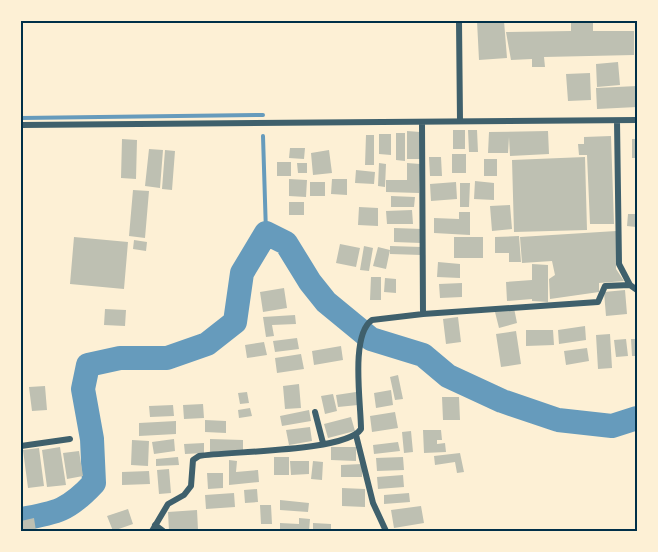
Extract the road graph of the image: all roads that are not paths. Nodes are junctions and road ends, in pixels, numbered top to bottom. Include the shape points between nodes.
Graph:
1 (459, 21) edge
2 (637, 120) edge
3 (460, 121) junction
4 (617, 121) junction
5 (422, 122) junction
6 (21, 125) edge
7 (630, 285) junction
8 (637, 290) edge
9 (423, 314) junction
10 (315, 412) dead end
11 (357, 435) junction
12 (70, 439) dead end
13 (323, 443) junction
14 (21, 446) edge
15 (153, 528) edge
16 (164, 531) edge
17 (386, 531) edge

1 - 3 street
2 - 4 street
3 - 4 street
3 - 5 street
4 - 7 street via 619,264
5 - 6 street
5 - 9 street
7 - 8 street
7 - 9 street via 605,286 598,302
9 - 11 street via 372,320 366,325 360,338 361,429
10 - 13 street
11 - 13 street
11 - 17 street via 373,502
12 - 14 street
13 - 15 street via 199,456 193,460 188,491 168,504
15 - 16 street

